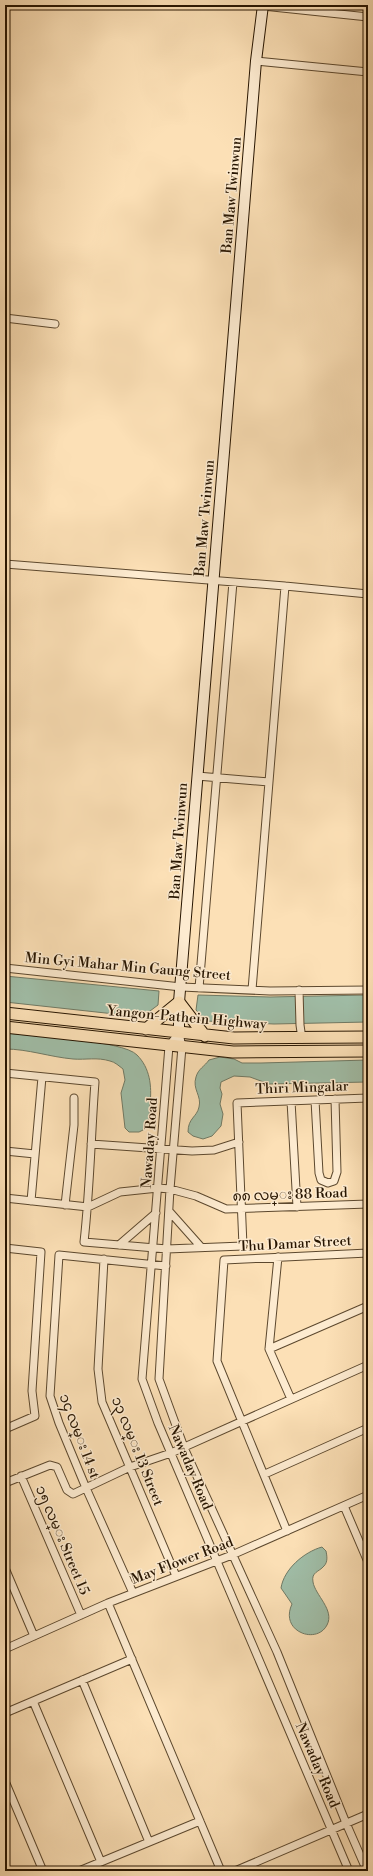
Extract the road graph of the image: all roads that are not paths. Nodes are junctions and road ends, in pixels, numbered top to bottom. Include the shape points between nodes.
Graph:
1 (263, 6) edge
2 (368, 17) edge
3 (256, 61) junction
4 (368, 72) edge
5 (5, 318) edge
6 (55, 324) dead end
7 (5, 564) edge
8 (213, 580) junction
9 (233, 582) junction
10 (285, 586) junction
11 (368, 594) edge
12 (197, 776) junction
13 (216, 778) junction
14 (269, 782) junction
15 (5, 968) edge
16 (181, 987) junction
17 (199, 988) junction
18 (252, 990) junction
19 (368, 990) edge
20 (299, 992) junction
21 (179, 1002) junction
22 (5, 1013) edge
23 (5, 1027) edge
24 (146, 1029) junction
25 (179, 1033) junction
26 (205, 1036) junction
27 (368, 1037) edge
28 (302, 1039) junction
29 (169, 1046) junction
30 (182, 1047) junction
31 (368, 1051) edge
32 (5, 1073) edge
33 (42, 1076) junction
34 (74, 1098) dead end
35 (368, 1098) edge
36 (335, 1099) junction
37 (315, 1100) junction
38 (291, 1101) junction
39 (238, 1142) junction
40 (91, 1144) junction
41 (161, 1150) junction
42 (5, 1151) edge
43 (173, 1151) junction
44 (35, 1154) junction
45 (158, 1188) junction
46 (170, 1189) junction
47 (5, 1198) edge
48 (31, 1201) junction
49 (368, 1204) edge
50 (65, 1205) junction
51 (88, 1207) junction
52 (296, 1207) junction
53 (242, 1209) junction
54 (169, 1211) junction
55 (156, 1213) junction
56 (119, 1245) junction
57 (201, 1247) junction
58 (5, 1248) edge
59 (153, 1248) junction
60 (167, 1249) junction
61 (368, 1253) edge
62 (278, 1257) junction
63 (104, 1259) junction
64 (152, 1266) junction
65 (166, 1266) junction
66 (368, 1306) edge
67 (269, 1349) junction
68 (368, 1365) edge
69 (291, 1399) junction
70 (243, 1420) junction
71 (368, 1428) edge
72 (5, 1429) edge
73 (184, 1447) junction
74 (171, 1453) junction
75 (130, 1468) junction
76 (265, 1474) junction
77 (21, 1476) junction
78 (5, 1483) edge
79 (86, 1488) junction
80 (368, 1495) edge
81 (344, 1506) junction
82 (287, 1531) junction
83 (232, 1555) junction
84 (367, 1559) edge
85 (217, 1561) junction
86 (5, 1568) edge
87 (176, 1576) junction
88 (133, 1593) junction
89 (108, 1603) junction
90 (81, 1615) junction
91 (34, 1636) junction
92 (5, 1649) edge
93 (132, 1659) junction
94 (82, 1680) junction
95 (33, 1701) junction
96 (5, 1713) edge
97 (5, 1780) edge
98 (368, 1814) edge
99 (200, 1821) junction
100 (346, 1823) junction
101 (332, 1829) junction
102 (149, 1842) junction
103 (101, 1862) junction
104 (43, 1871) edge
105 (79, 1871) edge
106 (221, 1871) edge
107 (235, 1871) edge
108 (349, 1871) edge
109 (367, 1871) edge

1 - 2 street
1 - 3 street, Ban Maw Twinwun
3 - 4 street
3 - 8 street, Ban Maw Twinwun
5 - 6 street
7 - 8 street
8 - 9 street
8 - 12 street, Ban Maw Twinwun
9 - 10 street
9 - 13 street
10 - 11 street
10 - 14 street
12 - 13 street
12 - 16 street, Ban Maw Twinwun
13 - 14 street
13 - 17 street
14 - 18 street
15 - 16 street, Min Gyi Mahar Min Gaung Street
16 - 17 street, Min Gyi Mahar Min Gaung Street
16 - 21 street, Ban Maw Twinwun
17 - 18 street, Min Gyi Mahar Min Gaung Street
18 - 20 street, Min Gyi Mahar Min Gaung Street
19 - 20 street, Min Gyi Mahar Min Gaung Street
20 - 28 street
21 - 24 main road
21 - 25 street, Ban Maw Twinwun
21 - 26 main road
22 - 24 main road, Yangon-Pathein Highway
23 - 29 main road, Yangon-Pathein Highway
24 - 25 main road, Yangon-Pathein Highway
25 - 26 main road, Yangon-Pathein Highway
25 - 29 street
25 - 30 street, Nawaday Road
26 - 28 main road, Yangon-Pathein Highway
27 - 28 main road, Yangon-Pathein Highway
29 - 30 main road, Yangon-Pathein Highway
29 - 41 street, Nawaday Road
30 - 31 main road, Yangon-Pathein Highway via 240,1052
30 - 43 street, Nawaday Road
32 - 33 street
33 - 40 street via 94,1082
33 - 44 street
34 - 50 street via 74,1124
35 - 36 street, Thiri Mingalar
36 - 37 street, Thiri Mingalar
36 - 37 street via 337,1172 334,1180 328,1183 321,1180 319,1173
37 - 38 street, Thiri Mingalar
38 - 39 street, Thiri Mingalar via 236,1103
38 - 52 street
39 - 43 street via 214,1150
39 - 53 street
40 - 41 street
40 - 51 street
41 - 43 street
41 - 45 street, Nawaday Road
42 - 44 street
43 - 46 street, Nawaday Road
44 - 48 street
45 - 46 street, ၈၈ လမ္း 88 Road
45 - 51 street, ၈၈ လမ္း 88 Road via 120,1192
45 - 55 street, Nawaday Road
46 - 53 street, ၈၈ လမ္း 88 Road via 196,1196 226,1209
46 - 54 street, Nawaday Road
47 - 48 street
48 - 50 street
49 - 52 street, ၈၈ လမ္း 88 Road
50 - 51 street
51 - 56 street via 84,1242
52 - 53 street, ၈၈ လမ္း 88 Road
53 - 57 street via 243,1246
54 - 57 street
54 - 60 street, Nawaday Road
55 - 56 street
55 - 59 street, Nawaday Road
56 - 59 street
57 - 60 street
58 - 72 street via 41,1252 32,1391 35,1416
59 - 60 street
59 - 64 street, Nawaday Road
60 - 65 street, Nawaday Road
61 - 62 street, Thu Damar Street
62 - 67 street
62 - 70 street, Thu Damar Street via 224,1260 217,1361
63 - 64 street
63 - 75 street, ၁၃ လမ္း 13 Street via 98,1369 102,1402
63 - 79 street, ၁၄ လမ္း 14 st via 59,1255 50,1396
64 - 65 street
64 - 74 street, Nawaday Road via 142,1379
65 - 73 street, Nawaday Road via 159,1379
66 - 67 street
67 - 69 street
68 - 69 street
69 - 70 street
70 - 73 street
70 - 76 street
71 - 76 street
73 - 74 street
73 - 83 street, Nawaday Road
74 - 75 street
74 - 85 street, Nawaday Road
75 - 79 street
75 - 87 street, ၁၃ လမ္း 13 Street
76 - 82 street
77 - 78 street
77 - 79 street via 50,1464 57,1467 73,1494
77 - 90 street, ၁၅ လမ္း Street 15
79 - 88 street, ၁၄ လမ္း 14 st
80 - 81 street, May Flower Road
81 - 82 street, May Flower Road
81 - 84 street
82 - 83 street, May Flower Road
83 - 85 street, May Flower Road
83 - 100 street, Nawaday Road via 277,1652
85 - 87 street, May Flower Road
85 - 101 street, Nawaday Road
86 - 91 street
87 - 88 street, May Flower Road
88 - 89 street, May Flower Road
89 - 90 street, May Flower Road
89 - 93 street
90 - 91 street, May Flower Road
91 - 92 street, May Flower Road
93 - 94 street
93 - 99 street
94 - 95 street
94 - 102 street
95 - 96 street
95 - 103 street
97 - 104 street
98 - 100 street
99 - 102 street
99 - 106 street
100 - 101 street
100 - 109 street, Nawaday Road
101 - 107 street
101 - 108 street, Nawaday Road
102 - 103 street
103 - 105 street

